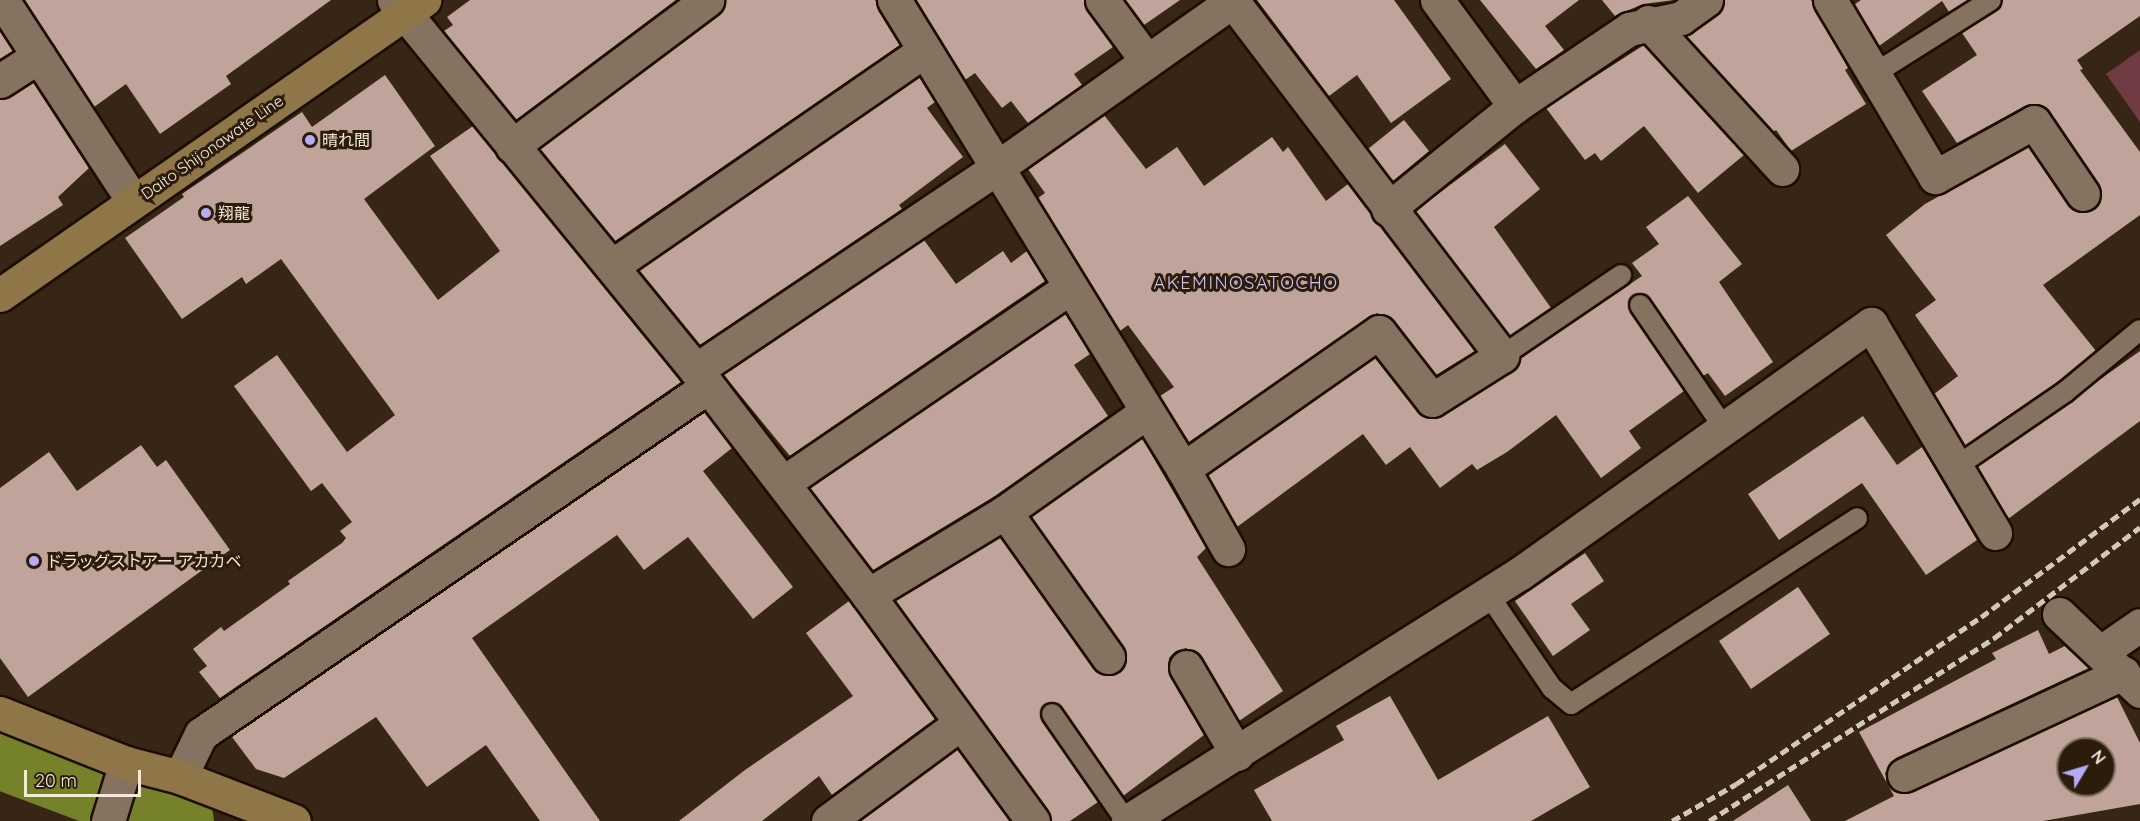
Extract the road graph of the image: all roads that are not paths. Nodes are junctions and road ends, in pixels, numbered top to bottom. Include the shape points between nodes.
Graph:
1 (2, 0) edge
2 (707, 0) edge
3 (894, 0) edge
4 (1102, 0) edge
5 (1233, 0) edge
6 (1437, 0) edge
7 (1830, 0) edge
8 (1991, 0) edge
9 (407, 5) edge
10 (1676, 10) edge
11 (925, 50) junction
12 (39, 56) junction
13 (1147, 61) junction
14 (1874, 74) junction
15 (0, 81) edge
16 (1515, 106) junction
17 (512, 146) junction
18 (998, 167) junction
19 (1782, 169) dead end
20 (2083, 194) dead end
21 (133, 201) junction
22 (1388, 209) junction
23 (612, 266) junction
24 (1621, 276) dead end
25 (1069, 288) junction
26 (0, 295) edge
27 (1640, 305) dead end
28 (2140, 330) edge
29 (1502, 356) junction
30 (702, 378) junction
31 (1146, 412) junction
32 (1725, 429) junction
33 (1957, 466) junction
34 (1183, 469) junction
35 (783, 483) junction
36 (1005, 512) junction
37 (1857, 518) dead end
38 (1995, 533) dead end
39 (1227, 549) dead end
40 (1488, 594) junction
41 (868, 595) junction
42 (2059, 614) dead end
43 (2140, 625) edge
44 (1108, 657) dead end
45 (1186, 667) dead end
46 (2121, 672) edge
47 (0, 713) edge
48 (1052, 714) dead end
49 (961, 723) junction
50 (1237, 754) junction
51 (124, 772) junction
52 (1904, 775) dead end
53 (180, 777) junction
54 (109, 818) edge
55 (831, 820) edge
56 (294, 821) edge
57 (1032, 821) edge
58 (1127, 821) edge

1 - 12 street
2 - 17 street
3 - 11 street
4 - 13 street
5 - 13 street
5 - 22 street
6 - 16 street
7 - 14 street
8 - 14 lane
9 - 17 street
9 - 21 main road, Daito Shijonawate Line
10 - 16 street via 1629,29
10 - 19 street
11 - 18 street
11 - 23 street
12 - 15 street
12 - 21 street
13 - 18 street
14 - 20 street via 1935,177 2034,122
16 - 22 street
17 - 23 street
18 - 25 street
18 - 30 street
21 - 26 main road, Daito Shijonawate Line
22 - 29 street
23 - 30 street
24 - 29 lane
25 - 31 street
25 - 35 street
27 - 32 lane
28 - 33 lane via 2065,392
29 - 34 street via 1432,400 1379,332
30 - 35 street
30 - 53 street via 201,734
31 - 34 street
31 - 36 street
32 - 33 street via 1871,324
32 - 40 street
33 - 38 street
34 - 39 street
35 - 41 street
36 - 41 street
36 - 44 street
37 - 40 lane via 1570,704 1551,688
40 - 50 street
41 - 49 street
42 - 46 street
43 - 46 street
45 - 50 street
46 - 52 street
47 - 51 main road
48 - 58 lane
49 - 55 street
49 - 57 street
50 - 58 street
51 - 53 main road
51 - 54 street
53 - 56 main road

